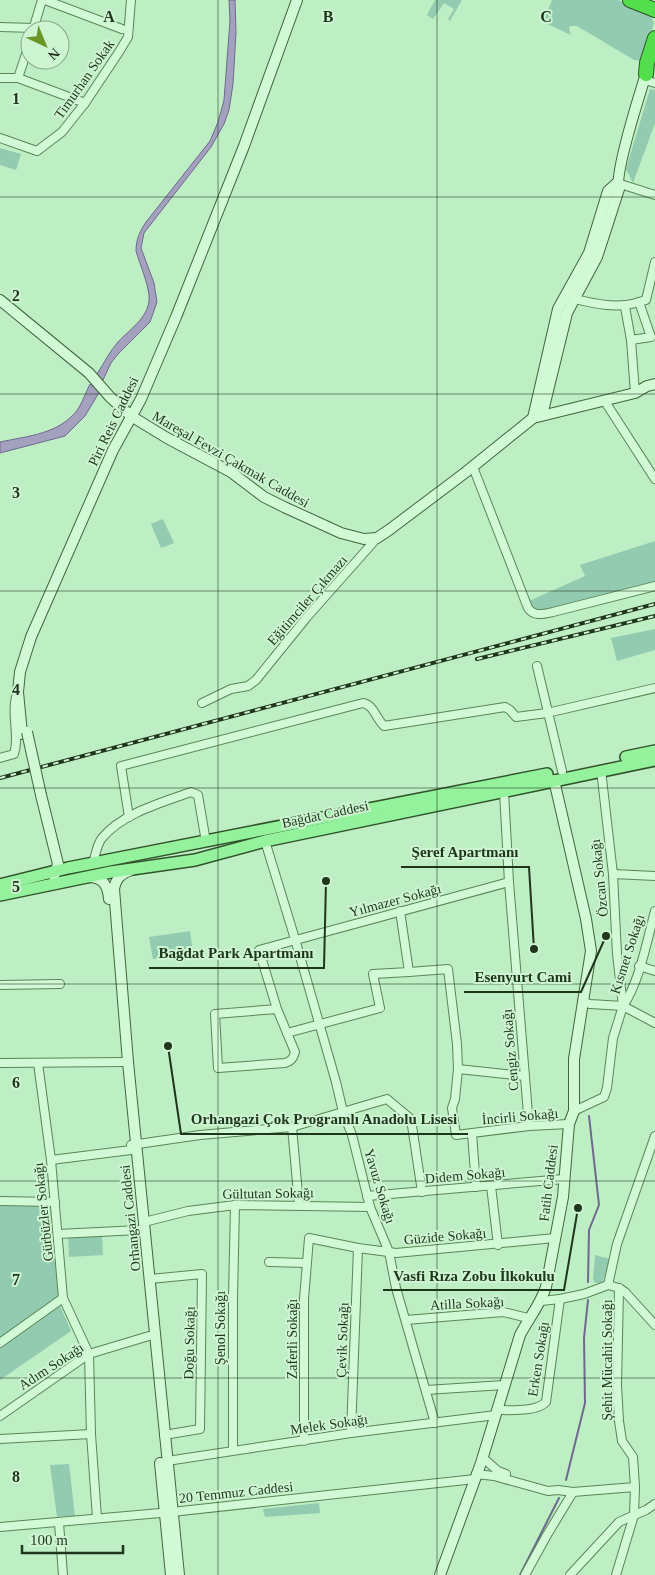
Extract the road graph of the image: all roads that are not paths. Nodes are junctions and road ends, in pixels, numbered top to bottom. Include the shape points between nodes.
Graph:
1 (44, 0) edge
2 (131, 0) edge
3 (297, 0) edge
4 (303, 0) edge
5 (630, 0) edge
6 (652, 10) edge
7 (37, 20) edge
8 (0, 27) edge
9 (20, 28) edge
10 (122, 29) dead end
11 (655, 38) edge
12 (655, 62) edge
13 (21, 70) edge
14 (0, 78) edge
15 (18, 78) junction
16 (649, 79) edge
17 (86, 103) junction
18 (0, 138) edge
19 (617, 183) junction
20 (655, 195) edge
21 (655, 262) edge
22 (575, 298) junction
23 (0, 300) edge
24 (639, 302) junction
25 (625, 307) junction
26 (653, 336) edge
27 (632, 340) junction
28 (655, 384) edge
29 (635, 393) junction
30 (604, 400) junction
31 (537, 416) junction
32 (133, 417) junction
33 (473, 467) junction
34 (655, 479) edge
35 (377, 538) junction
36 (655, 586) edge
37 (536, 666) dead end
38 (655, 688) edge
39 (18, 692) junction
40 (202, 703) dead end
41 (547, 713) junction
42 (24, 733) junction
43 (655, 751) edge
44 (0, 758) edge
45 (655, 760) edge
46 (601, 770) junction
47 (558, 776) junction
48 (504, 792) junction
49 (129, 817) junction
50 (229, 836) junction
51 (265, 842) junction
52 (200, 843) junction
53 (227, 851) junction
54 (123, 858) junction
55 (195, 860) junction
56 (93, 864) junction
57 (134, 869) junction
58 (54, 870) junction
59 (111, 872) junction
60 (613, 874) junction
61 (655, 876) edge
62 (87, 877) junction
63 (71, 880) junction
64 (509, 882) junction
65 (0, 885) edge
66 (108, 888) junction
67 (0, 895) edge
68 (655, 910) edge
69 (400, 911) junction
70 (295, 939) junction
71 (640, 966) junction
72 (655, 971) edge
73 (409, 972) junction
74 (620, 983) junction
75 (0, 984) edge
76 (60, 984) dead end
77 (633, 984) junction
78 (584, 1002) junction
79 (623, 1006) junction
80 (277, 1010) junction
81 (318, 1023) junction
82 (655, 1023) edge
83 (287, 1033) junction
84 (0, 1062) edge
85 (38, 1063) junction
86 (126, 1063) junction
87 (458, 1068) junction
88 (525, 1076) junction
89 (574, 1111) junction
90 (342, 1112) junction
91 (569, 1124) junction
92 (529, 1126) junction
93 (292, 1127) junction
94 (472, 1133) junction
95 (655, 1136) edge
96 (133, 1146) junction
97 (51, 1160) junction
98 (564, 1179) junction
99 (491, 1186) junction
100 (476, 1187) junction
101 (422, 1192) junction
102 (368, 1196) junction
103 (0, 1201) edge
104 (54, 1202) junction
105 (235, 1205) junction
106 (298, 1205) junction
107 (370, 1207) junction
108 (141, 1225) junction
109 (58, 1234) junction
110 (308, 1238) joint
111 (555, 1238) junction
112 (498, 1244) junction
113 (358, 1248) junction
114 (389, 1252) junction
115 (269, 1262) dead end
116 (306, 1264) junction
117 (150, 1279) junction
118 (608, 1285) junction
119 (619, 1288) junction
120 (63, 1298) junction
121 (560, 1299) junction
122 (541, 1301) junction
123 (528, 1318) junction
124 (406, 1320) junction
125 (655, 1325) edge
126 (148, 1336) junction
127 (0, 1343) edge
128 (89, 1354) junction
129 (504, 1385) junction
130 (426, 1390) junction
131 (496, 1413) junction
132 (0, 1416) edge
133 (435, 1423) junction
134 (352, 1433) junction
135 (91, 1434) junction
136 (164, 1435) junction
137 (0, 1439) edge
138 (304, 1441) junction
139 (233, 1450) junction
140 (482, 1457) junction
141 (167, 1461) junction
142 (476, 1477) junction
143 (635, 1487) junction
144 (558, 1490) junction
145 (573, 1492) junction
146 (655, 1504) edge
147 (646, 1510) junction
148 (168, 1512) junction
149 (655, 1513) edge
150 (634, 1515) junction
151 (97, 1518) junction
152 (59, 1523) junction
153 (0, 1527) edge
154 (63, 1575) edge
155 (171, 1575) edge
156 (179, 1575) edge
157 (440, 1575) edge
158 (525, 1575) edge
159 (570, 1575) edge
160 (616, 1575) edge

1 - 7 street
1 - 10 street
2 - 17 street, Timurhan Sokak via 128,36
3 - 32 main road, Piri Reis Caddesi via 194,274
4 - 32 main road, Piri Reis Caddesi via 169,350 146,402
5 - 6 highway
8 - 9 street
11 - 16 highway via 647,63
12 - 16 highway
13 - 15 street
14 - 15 street
15 - 17 street
16 - 19 main road via 623,154
17 - 18 street, Timurhan Sokak via 62,132 37,151
19 - 20 street
19 - 22 main road via 619,189 597,257
19 - 31 main road via 608,191 589,253 558,309
21 - 24 street via 646,300
22 - 25 street
22 - 31 main road via 563,325
23 - 32 main road, Mareşal Fevzi Çakmak Caddesi via 89,373
24 - 25 street
24 - 26 street
25 - 27 street
26 - 27 street
27 - 29 street
28 - 29 main road
29 - 30 main road
30 - 31 main road
30 - 34 street
31 - 33 main road
32 - 35 main road, Mareşal Fevzi Çakmak Caddesi via 231,472 284,508 341,533 364,539
32 - 39 main road, Piri Reis Caddesi via 113,450 31,637 20,672
32 - 42 main road, Piri Reis Caddesi via 31,653 23,690
33 - 35 main road
33 - 36 street via 529,611 539,614 553,612
35 - 40 street, Eğitimciler Çıkmazı via 306,617 256,680
37 - 41 street
38 - 41 street
39 - 42 main road, Piri Reis Caddesi
39 - 44 street via 14,707 16,748 14,754
41 - 47 street
41 - 49 street via 516,717 505,707 384,726 367,704 348,706 122,766
42 - 58 main road, Piri Reis Caddesi, bridge
43 - 47 main road, Bağdat Caddesi
45 - 46 main road, Bağdat Caddesi
46 - 47 main road, Bağdat Caddesi
46 - 60 street, Özcan Sokağı
47 - 48 main road, Bağdat Caddesi
47 - 50 main road, Bağdat Caddesi
47 - 78 main road, Fatih Caddesi via 590,948
48 - 51 main road, Bağdat Caddesi
48 - 64 street, Cengiz Sokağı
49 - 52 street via 191,792 196,793
49 - 56 street via 101,839
50 - 52 main road, Bağdat Caddesi
50 - 53 main road via 220,844 220,848
51 - 53 main road, Bağdat Caddesi
51 - 70 street, Yavuz Sokağı
52 - 54 main road, Bağdat Caddesi
52 - 55 main road via 201,856
53 - 55 main road, Bağdat Caddesi
54 - 56 main road, Bağdat Caddesi
54 - 59 main road via 114,864
55 - 57 main road, Bağdat Caddesi
56 - 58 main road, Bağdat Caddesi
57 - 59 main road, Bağdat Caddesi
57 - 86 main road, Orhangazi Caddesi via 119,876 114,889
58 - 63 main road, Bağdat Caddesi
58 - 63 main road
58 - 65 main road, Bağdat Caddesi
58 - 67 main road, Bağdat Caddesi
59 - 62 main road, Bağdat Caddesi
59 - 66 main road, Orhangazi Caddesi
60 - 61 street
60 - 74 street, Özcan Sokağı
62 - 63 main road, Bağdat Caddesi
62 - 66 main road via 100,879
64 - 69 street, Yılmazer Sokağı
64 - 88 street, Cengiz Sokağı
66 - 86 main road, Orhangazi Caddesi
68 - 71 street, Kısmet Sokağı
69 - 70 street, Yılmazer Sokağı
69 - 73 street
70 - 80 street, Yılmazer Sokağı via 259,950
70 - 81 street, Yavuz Sokağı
71 - 72 street
71 - 77 street, Kısmet Sokağı
73 - 81 street via 373,974 380,1008
73 - 87 street via 448,969
74 - 77 street
74 - 79 street, Özcan Sokağı
75 - 76 street
77 - 79 street, Kısmet Sokağı
78 - 79 street
78 - 89 main road, Fatih Caddesi via 574,1059
79 - 82 street
79 - 89 street, Özcan Sokağı via 613,1038 604,1097
80 - 83 street
80 - 83 street via 215,1014 218,1068 290,1062 295,1052
81 - 83 street
81 - 90 street, Yavuz Sokağı
84 - 85 street
85 - 86 street
85 - 97 street, Gürbüzler Sokağı
86 - 96 main road, Orhangazi Caddesi
87 - 88 street
87 - 94 street via 452,1108 456,1135
88 - 92 street, Cengiz Sokağı
89 - 91 main road, Fatih Caddesi
90 - 93 street
90 - 101 street via 387,1099 411,1119
90 - 102 street, Yavuz Sokağı via 352,1135
91 - 92 street, İncirli Sokağı
91 - 98 main road, Fatih Caddesi
92 - 94 street, İncirli Sokağı
93 - 96 street via 200,1135
93 - 106 street
94 - 100 street
95 - 118 street, Şehit Mücahit Sokağı via 617,1244
96 - 97 street
96 - 108 main road, Orhangazi Caddesi
97 - 104 street, Gürbüzler Sokağı
98 - 99 street, Didem Sokağı
98 - 111 main road, Fatih Caddesi
99 - 100 street, Didem Sokağı
99 - 112 street
100 - 101 street, Didem Sokağı
101 - 102 street, Didem Sokağı
102 - 107 street, Yavuz Sokağı
103 - 104 street
104 - 109 street, Gürbüzler Sokağı
105 - 106 street, Gültutan Sokağı
105 - 108 street, Gültutan Sokağı via 188,1211
105 - 139 street, Şenol Sokağı
106 - 107 street, Gültutan Sokağı
107 - 114 street, Yavuz Sokağı
108 - 109 street, Gültutan Sokağı
108 - 117 main road, Orhangazi Caddesi
108 - 126 main road, Orhangazi Caddesi
109 - 120 street, Gürbüzler Sokağı
110 - 113 street, Güzide Sokağı
110 - 116 street, Zaferli Sokağı
111 - 112 street, Güzide Sokağı
111 - 122 main road, Fatih Caddesi
112 - 114 street, Güzide Sokağı
113 - 114 street, Güzide Sokağı
113 - 134 street, Çevik Sokağı
114 - 124 street, Yavuz Sokağı
115 - 116 street
116 - 138 street, Zaferli Sokağı
117 - 136 main road, Orhangazi Caddesi
117 - 136 street, Doğu Sokağı via 202,1274 200,1429
118 - 119 street
118 - 121 street
119 - 125 street
119 - 143 street, Şehit Mücahit Sokağı via 619,1421 622,1441 633,1457
120 - 127 street
120 - 128 street, Gürbüzler Sokağı
121 - 122 street
121 - 131 street, Erken Sokağı via 546,1402 541,1407
122 - 123 main road, Fatih Caddesi
123 - 124 street, Atilla Sokağı via 503,1312
123 - 129 main road, Fatih Caddesi
124 - 130 street, Yavuz Sokağı
126 - 128 street, Adım Sokağı
126 - 148 main road, Orhangazi Caddesi
128 - 132 street, Adım Sokağı
128 - 135 street
129 - 130 street
129 - 131 main road, Fatih Caddesi
130 - 133 street, Yavuz Sokağı
131 - 133 street, Melek Sokağı
131 - 140 main road, Fatih Caddesi
133 - 134 street, Melek Sokağı
134 - 138 street, Melek Sokağı
135 - 137 street
135 - 151 street
136 - 141 main road, Orhangazi Caddesi
138 - 139 street, Melek Sokağı
139 - 141 street, Melek Sokağı
140 - 142 main road, Fatih Caddesi
140 - 144 street via 498,1471
141 - 148 main road, Orhangazi Caddesi
142 - 144 street, 20 Temmuz Caddesi via 494,1476 548,1491
142 - 148 street, 20 Temmuz Caddesi
142 - 157 main road, Fatih Caddesi
143 - 145 street
143 - 150 street, Şehit Mücahit Sokağı
144 - 145 street
145 - 158 street
146 - 147 street
147 - 149 street
147 - 150 street
148 - 151 street, 20 Temmuz Caddesi
148 - 155 main road, Orhangazi Caddesi
148 - 156 main road, Orhangazi Caddesi
150 - 159 street via 619,1522
150 - 160 street
151 - 152 street, 20 Temmuz Caddesi
152 - 153 street, 20 Temmuz Caddesi
152 - 154 street

